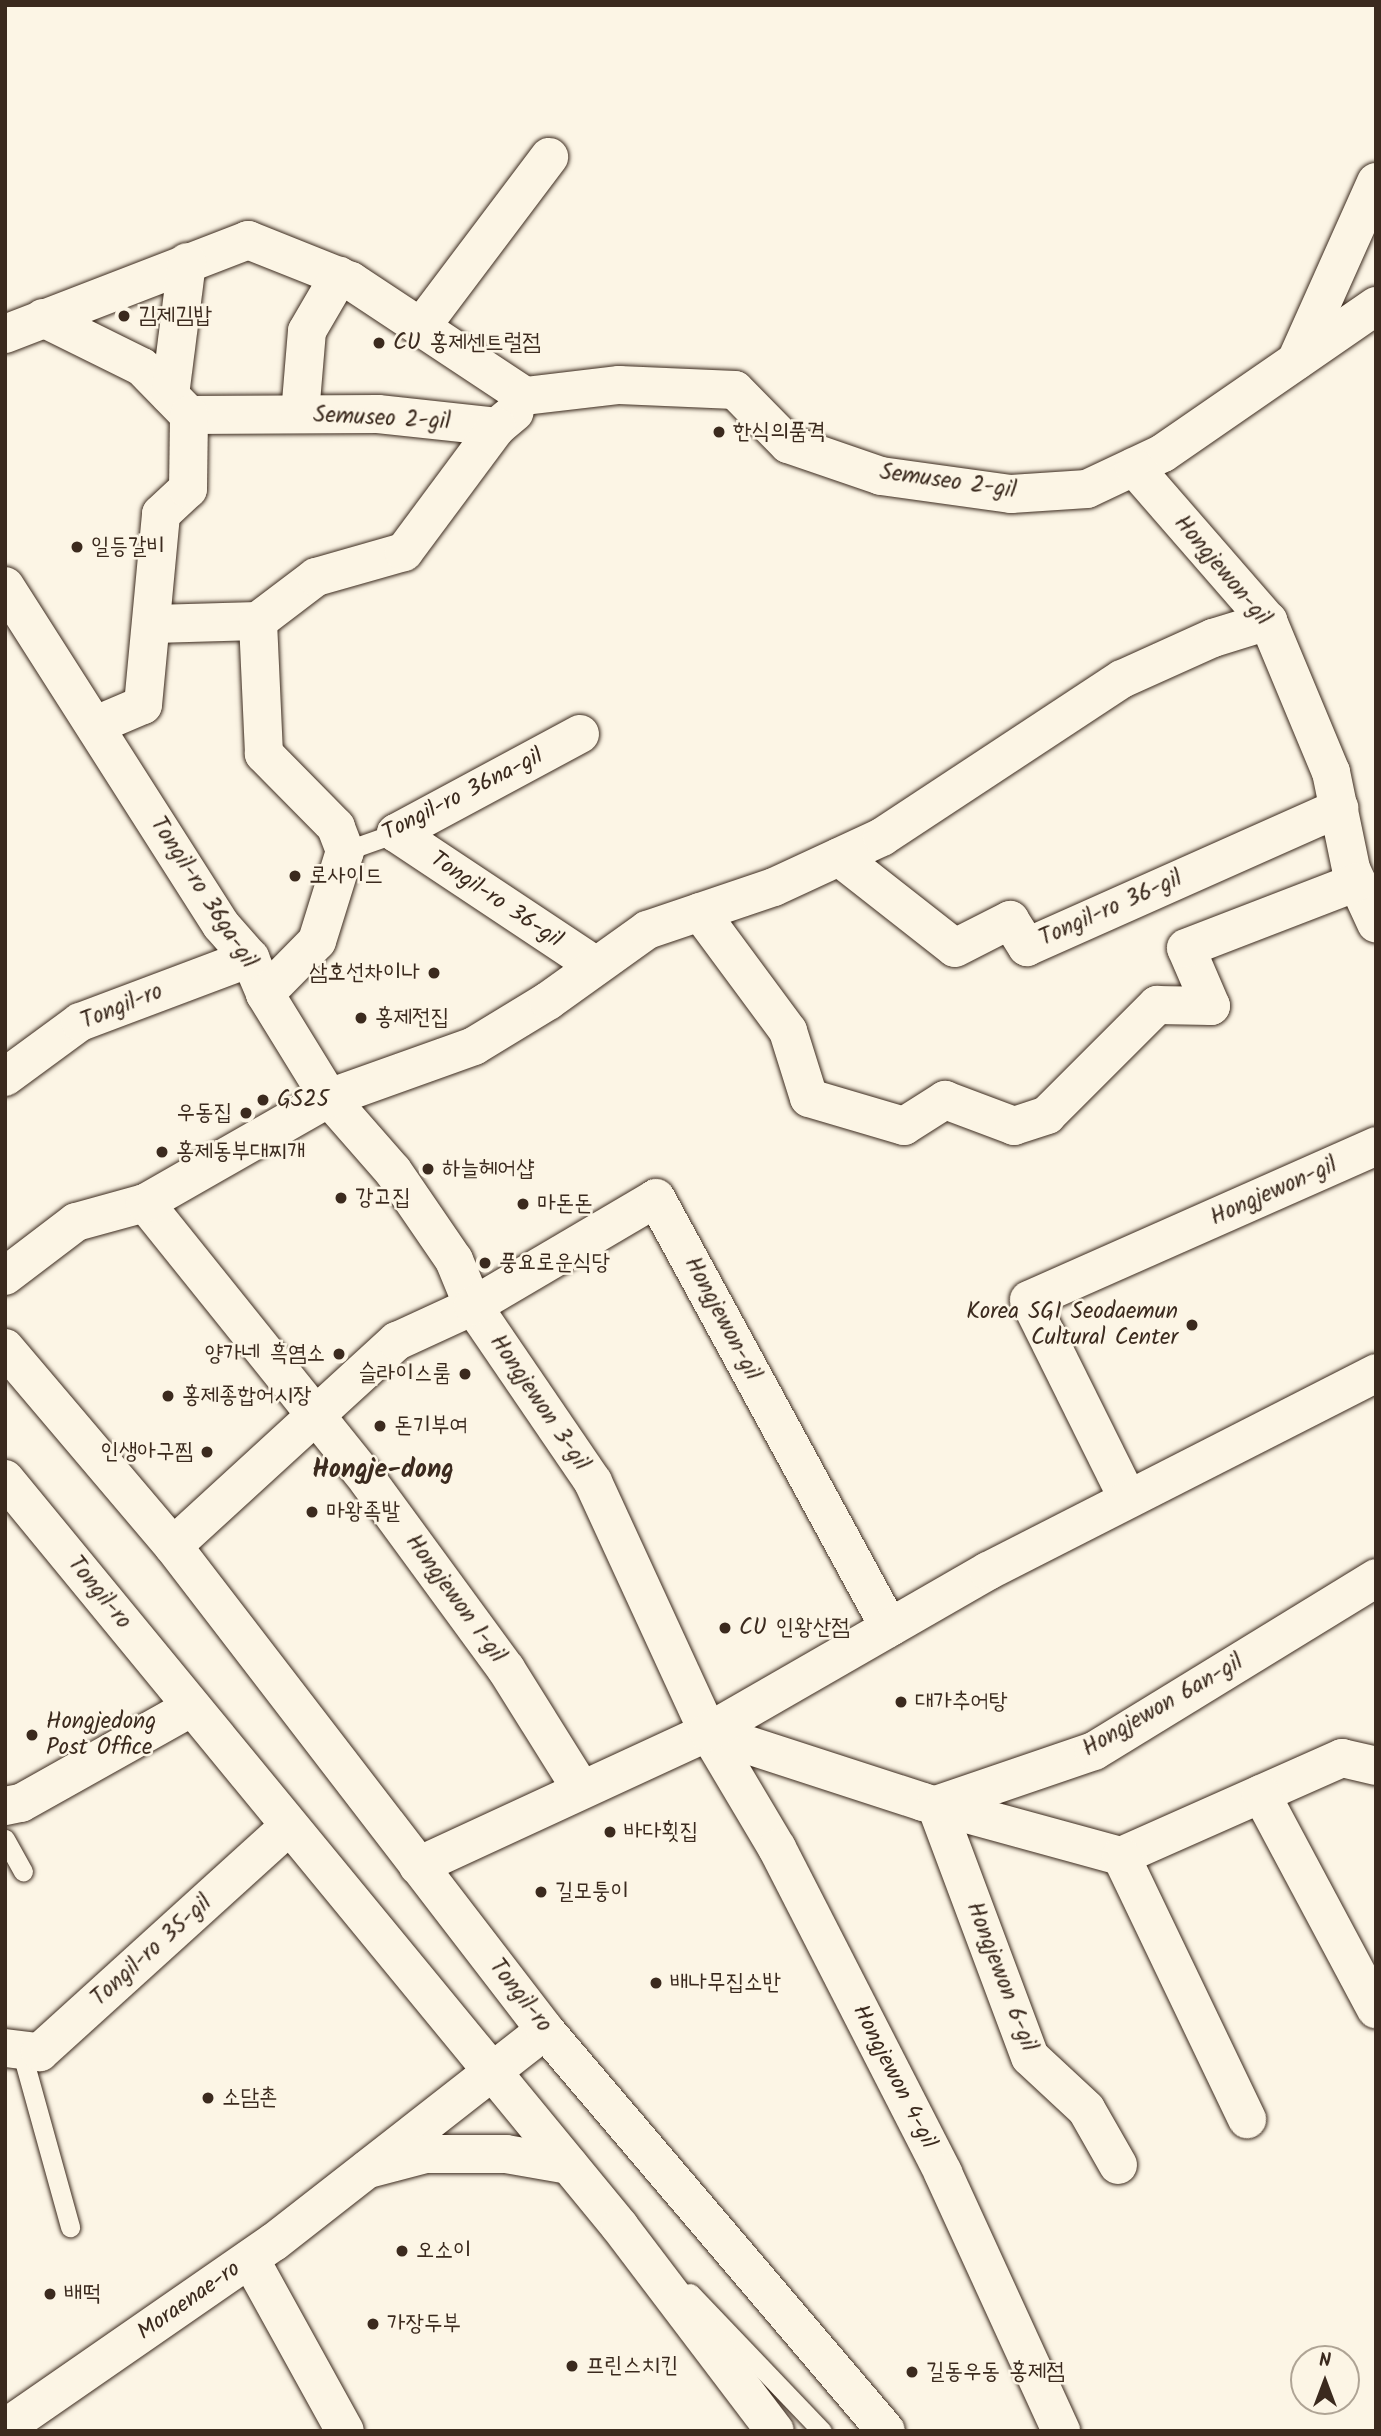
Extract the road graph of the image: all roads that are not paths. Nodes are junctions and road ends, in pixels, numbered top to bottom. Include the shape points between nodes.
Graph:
1 (549, 157) dead end
2 (1376, 182) edge
3 (187, 262) junction
4 (339, 276) junction
5 (1376, 306) edge
6 (43, 318) junction
7 (421, 327) junction
8 (5, 334) edge
9 (1296, 361) junction
10 (536, 395) junction
11 (180, 405) junction
12 (300, 414) junction
13 (497, 427) junction
14 (1134, 467) junction
15 (5, 586) edge
16 (258, 621) junction
17 (1268, 621) junction
18 (153, 624) junction
19 (96, 725) junction
20 (580, 734) dead end
21 (1339, 808) junction
22 (396, 833) junction
23 (345, 851) junction
24 (839, 857) junction
25 (1357, 882) junction
26 (700, 912) junction
27 (1376, 923) edge
28 (250, 958) junction
29 (596, 967) junction
30 (265, 994) junction
31 (5, 1077) edge
32 (330, 1098) junction
33 (1376, 1146) edge
34 (145, 1203) junction
35 (5, 1276) edge
36 (473, 1306) junction
37 (5, 1349) edge
38 (1376, 1373) edge
39 (317, 1417) junction
40 (5, 1479) edge
41 (1128, 1499) junction
42 (173, 1546) junction
43 (1376, 1578) edge
44 (889, 1628) junction
45 (192, 1707) junction
46 (708, 1732) junction
47 (1376, 1766) edge
48 (581, 1789) junction
49 (1261, 1794) junction
50 (936, 1805) junction
51 (5, 1806) edge
52 (289, 1826) junction
53 (5, 1839) edge
54 (1121, 1856) junction
55 (418, 1866) junction
56 (23, 1871) dead end
57 (1376, 2009) edge
58 (545, 2029) junction
59 (13, 2049) edge
60 (491, 2072) junction
61 (1247, 2119) dead end
62 (569, 2165) junction
63 (1118, 2165) dead end
64 (368, 2169) junction
65 (71, 2227) dead end
66 (621, 2227) junction
67 (250, 2259) junction
68 (5, 2428) edge
69 (345, 2431) edge
70 (775, 2431) edge
71 (822, 2431) edge
72 (886, 2431) edge
73 (1061, 2431) edge

1 - 7 street
2 - 9 street
3 - 4 street, Semuseo 2-gil via 248,240
3 - 6 street, Semuseo 2-gil
3 - 11 street
4 - 7 street, Semuseo 2-gil
4 - 12 street, Semuseo 2-gil via 307,331
5 - 9 street, Semuseo 2-gil
6 - 8 street, Semuseo 2-gil
6 - 11 street via 142,367
7 - 10 street, Semuseo 2-gil via 525,396
9 - 14 street, Semuseo 2-gil via 1163,453
10 - 13 street
10 - 14 street, Semuseo 2-gil via 619,385 734,390 788,444 881,476 1012,494 1087,489
11 - 12 street, Semuseo 2-gil
11 - 18 street via 188,489 161,514
12 - 13 street, Semuseo 2-gil via 378,414
13 - 16 street via 404,552 316,577
14 - 17 street, Hongjewon-gil
15 - 19 street, Tongil-ro 36ga-gil
16 - 18 street
16 - 23 street via 264,754 336,827
17 - 21 street, Hongjewon-gil via 1331,772
17 - 24 street via 1213,638 1122,678 882,837
18 - 19 street via 143,705
19 - 28 street, Tongil-ro 36ga-gil via 221,925
20 - 22 street, Tongil-ro 36na-gil
21 - 24 street, Tongil-ro 36-gil via 1027,947 1010,920 955,948
21 - 25 street, Hongjewon-gil
22 - 23 lane, Tongil-ro 36na-gil
22 - 29 street, Tongil-ro 36-gil
23 - 30 street via 317,941
24 - 26 street via 774,887
25 - 26 street via 1186,948 1211,1006 1157,1005 1047,1115 1014,1126 945,1100 904,1126 809,1098 788,1031
25 - 27 street, Hongjewon-gil
26 - 29 street via 647,930
28 - 30 street, Tongil-ro 36ga-gil
28 - 31 street, Tongil-ro via 80,1022
29 - 32 street via 474,1046
30 - 32 street, Tongil-ro 36ga-gil
32 - 34 street
32 - 36 street, Hongjewon 3-gil via 393,1171 454,1260
33 - 41 street, Hongjewon-gil via 1029,1300
34 - 35 street via 76,1222
34 - 39 street, Hongjewon 1-gil
36 - 39 street via 397,1341
36 - 44 street, Hongjewon-gil via 656,1198
36 - 46 street, Hongjewon 3-gil via 593,1482
37 - 42 street, Tongil-ro
38 - 41 street
39 - 42 street
39 - 48 street, Hongjewon 1-gil via 506,1669
40 - 45 street, Tongil-ro
41 - 44 street
42 - 55 street, Tongil-ro
43 - 50 street, Hongjewon 6an-gil via 1094,1751
44 - 46 street
45 - 51 street via 21,1803
45 - 52 street, Tongil-ro
46 - 48 street
46 - 50 street
46 - 73 street, Hongjewon 4-gil via 777,1848 943,2173
47 - 49 street via 1342,1758
48 - 55 street
49 - 54 street
49 - 57 street
50 - 54 street
50 - 63 street, Hongjewon 6-gil via 1030,2057 1086,2109
52 - 59 street, Tongil-ro 35-gil via 40,2052
52 - 60 street, Tongil-ro
53 - 56 lane
54 - 61 street
55 - 58 street, Tongil-ro
58 - 60 street, Moraenae-ro
58 - 72 street, Tongil-ro
59 - 65 lane
60 - 62 street, Tongil-ro
60 - 64 street, Moraenae-ro
62 - 64 street via 506,2154 426,2154
62 - 66 street, Tongil-ro
64 - 67 street, Moraenae-ro
66 - 70 street, Tongil-ro
66 - 71 lane via 690,2292
67 - 68 street, Moraenae-ro
67 - 69 street

